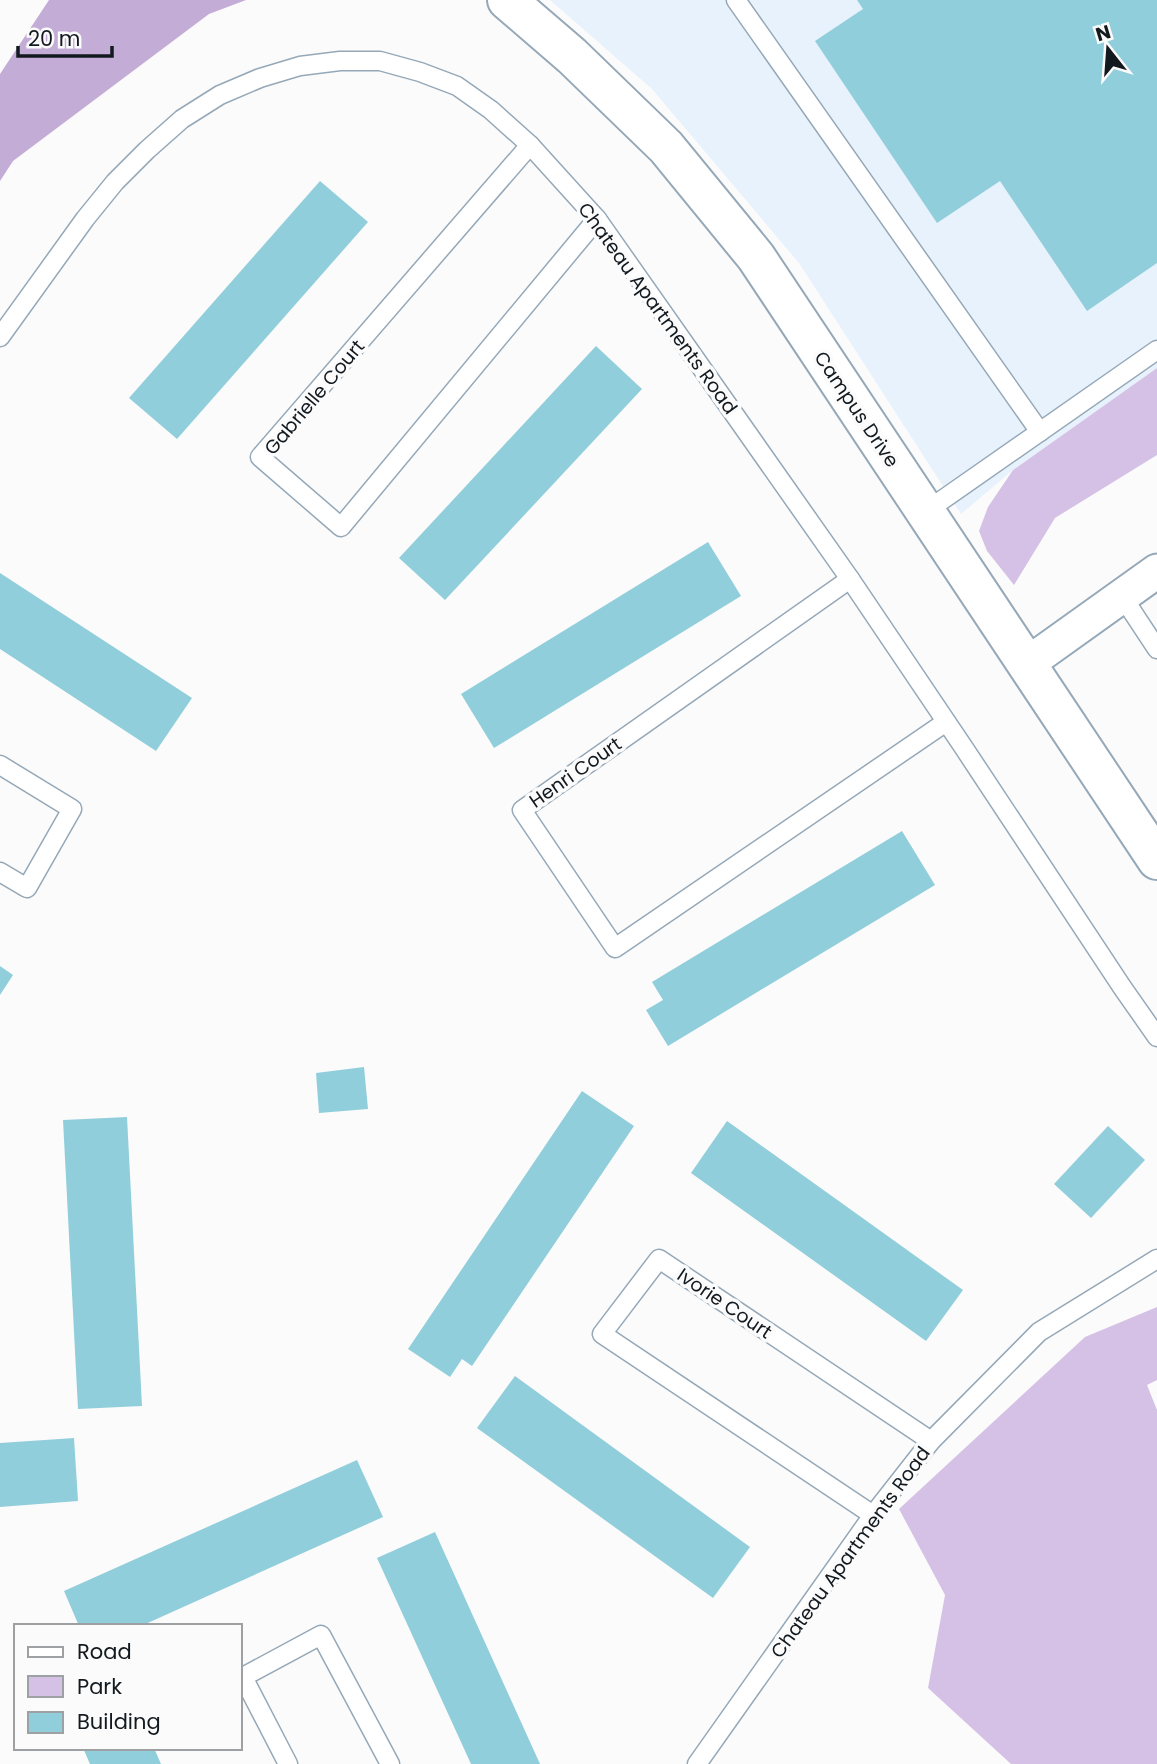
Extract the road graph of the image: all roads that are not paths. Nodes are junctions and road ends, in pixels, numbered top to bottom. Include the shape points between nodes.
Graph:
1 (507, 0) edge
2 (736, 0) edge
3 (530, 145) junction
4 (597, 219) junction
5 (0, 337) edge
6 (1157, 350) edge
7 (1040, 432) junction
8 (925, 512) junction
9 (1157, 571) edge
10 (850, 579) junction
11 (1122, 596) junction
12 (1157, 649) edge
13 (1027, 664) junction
14 (946, 722) junction
15 (0, 765) edge
16 (1157, 860) edge
17 (0, 872) edge
18 (1157, 1037) edge
19 (1157, 1259) edge
20 (931, 1441) junction
21 (873, 1515) junction
22 (288, 1764) edge
23 (390, 1764) edge
24 (697, 1764) edge

1 - 8 street, Campus Drive via 666,147 730,225 756,257
2 - 7 lane
3 - 4 lane, Chateau Apartments Road
3 - 4 lane, Gabrielle Court via 260,457 341,527
3 - 5 lane, Chateau Apartments Road via 457,86 380,61 300,66 260,78 220,95 182,119 147,150 85,219
4 - 10 lane, Chateau Apartments Road
6 - 7 lane
7 - 8 lane
8 - 13 street, Campus Drive
9 - 11 street
10 - 14 lane
10 - 14 lane, Henri Court via 522,810 607,937 615,948
11 - 12 lane
11 - 13 street
13 - 16 street, Campus Drive
14 - 18 lane
15 - 17 lane via 72,809 27,888
19 - 20 lane, Chateau Apartments Road via 1039,1332
20 - 21 lane, Chateau Apartments Road
20 - 21 lane, Ivorie Court via 659,1259 602,1334
21 - 24 lane, Chateau Apartments Road
22 - 23 lane via 243,1677 321,1635

